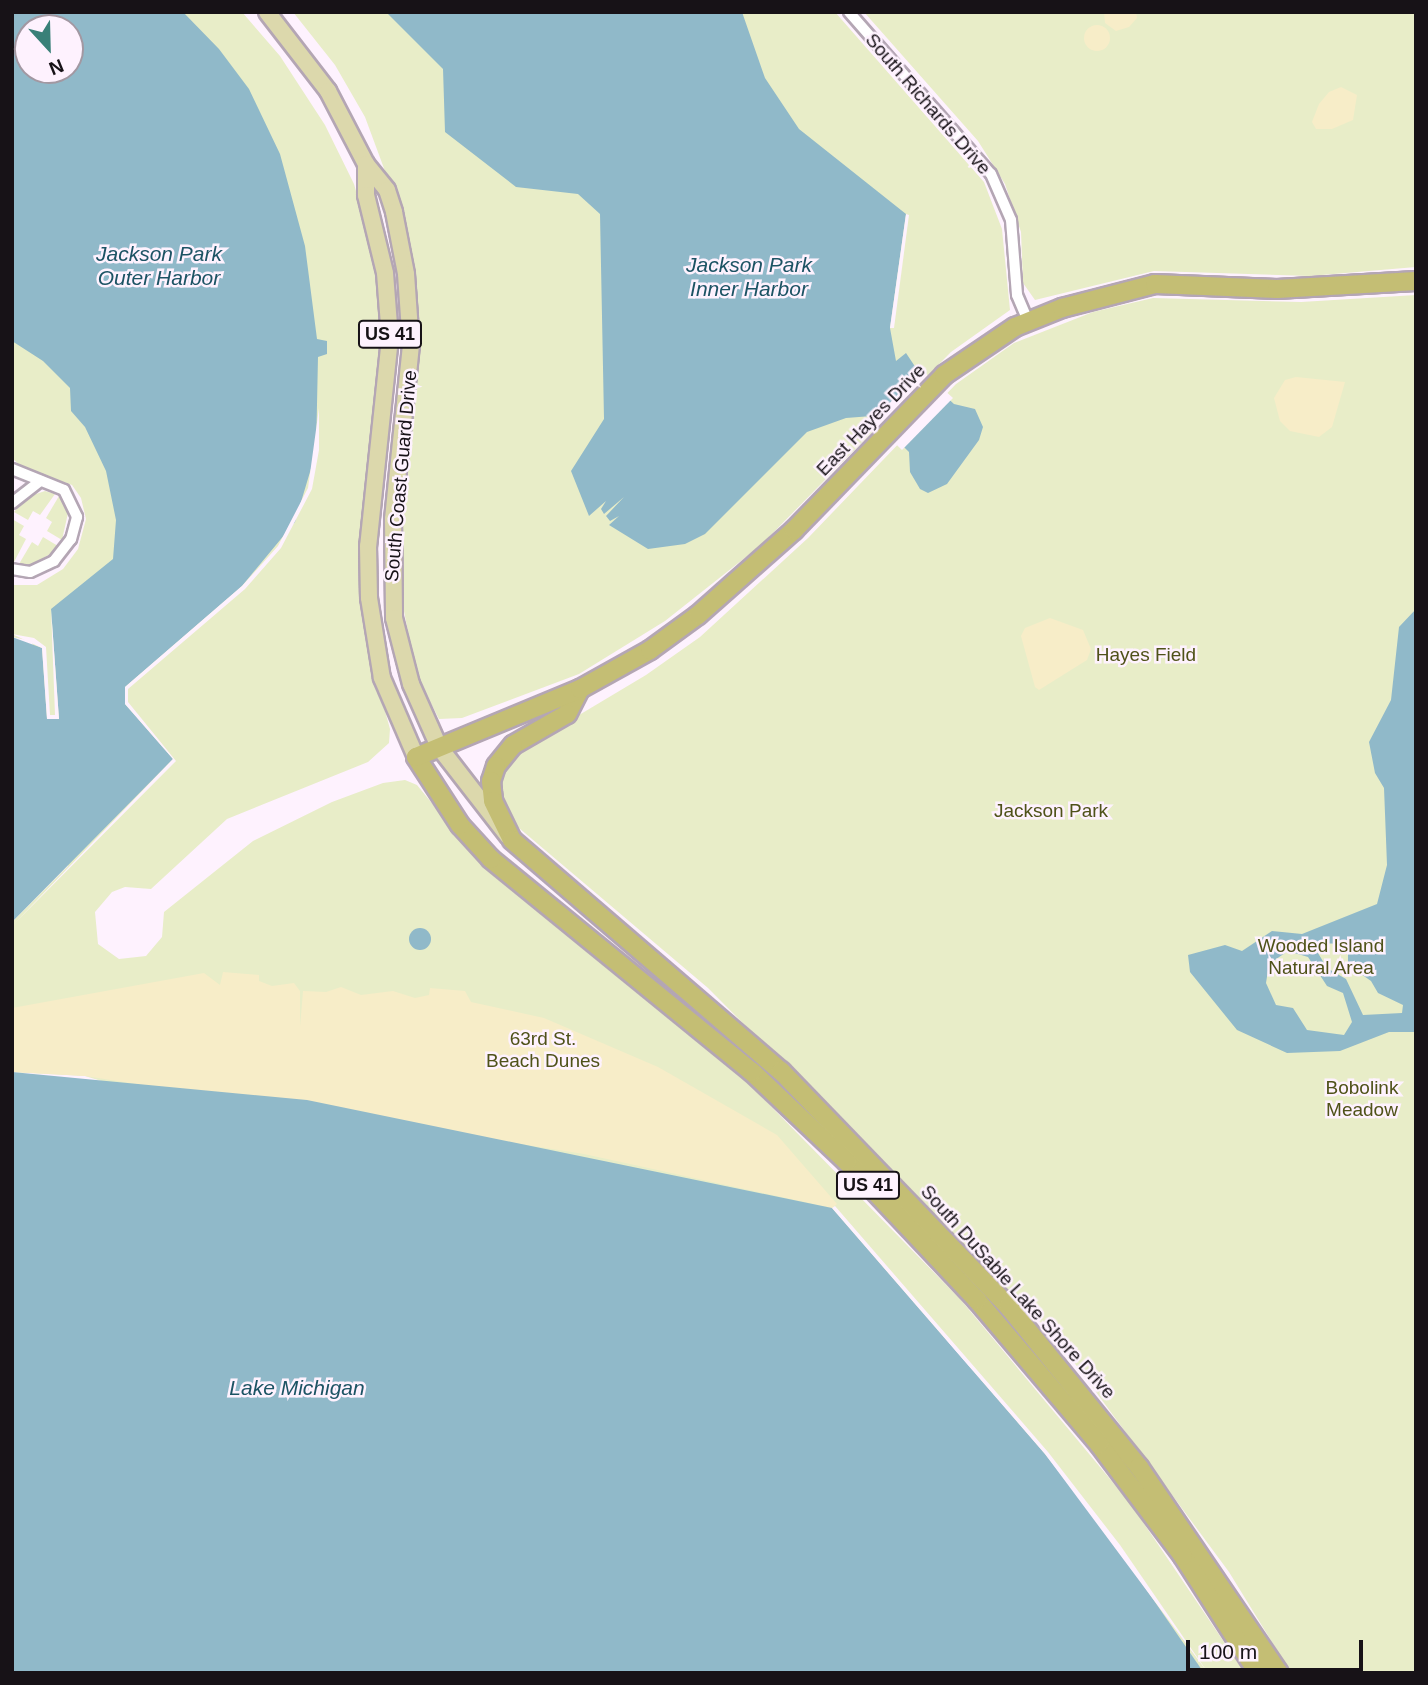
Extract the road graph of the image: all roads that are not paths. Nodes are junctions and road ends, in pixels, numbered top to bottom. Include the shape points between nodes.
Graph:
1 (267, 12) edge
2 (849, 12) edge
3 (366, 164) junction
4 (1416, 281) edge
5 (1028, 321) junction
6 (12, 469) edge
7 (40, 481) junction
8 (12, 503) edge
9 (12, 569) edge
10 (580, 689) junction
11 (439, 747) junction
12 (416, 757) junction
13 (512, 841) junction
14 (1258, 1673) edge
15 (1279, 1673) edge

1 - 3 main road, South Coast Guard Drive / US 41 via 328,91
2 - 5 street, South Richards Drive via 991,174 1011,220 1017,295
3 - 11 main road, South Coast Guard Drive / US 41 via 387,190 394,212 410,308 408,385 393,519 394,618 411,684
3 - 12 main road, South Coast Guard Drive / US 41 via 366,195 385,273 390,338 368,547 369,598 382,678
4 - 5 highway, East Hayes Drive via 1290,289 1155,284 1115,292
5 - 10 highway, East Hayes Drive via 986,342 944,374 794,530 698,615 650,650
6 - 7 street
7 - 8 street
7 - 9 street via 69,495 76,509 75,529 63,552 43,569
10 - 11 highway, East Hayes Drive
10 - 13 highway via 567,714 513,745 496,766 491,781 494,801
11 - 12 highway, East Hayes Drive
11 - 13 main road, South DuSable Lake Shore Drive / US 41
12 - 14 highway, South DuSable Lake Shore Drive / US 41 via 460,825 491,859 752,1072 847,1162 977,1300 1100,1444 1183,1556
13 - 15 highway, South DuSable Lake Shore Drive / US 41 via 781,1071 1008,1307 1139,1467 1200,1550

